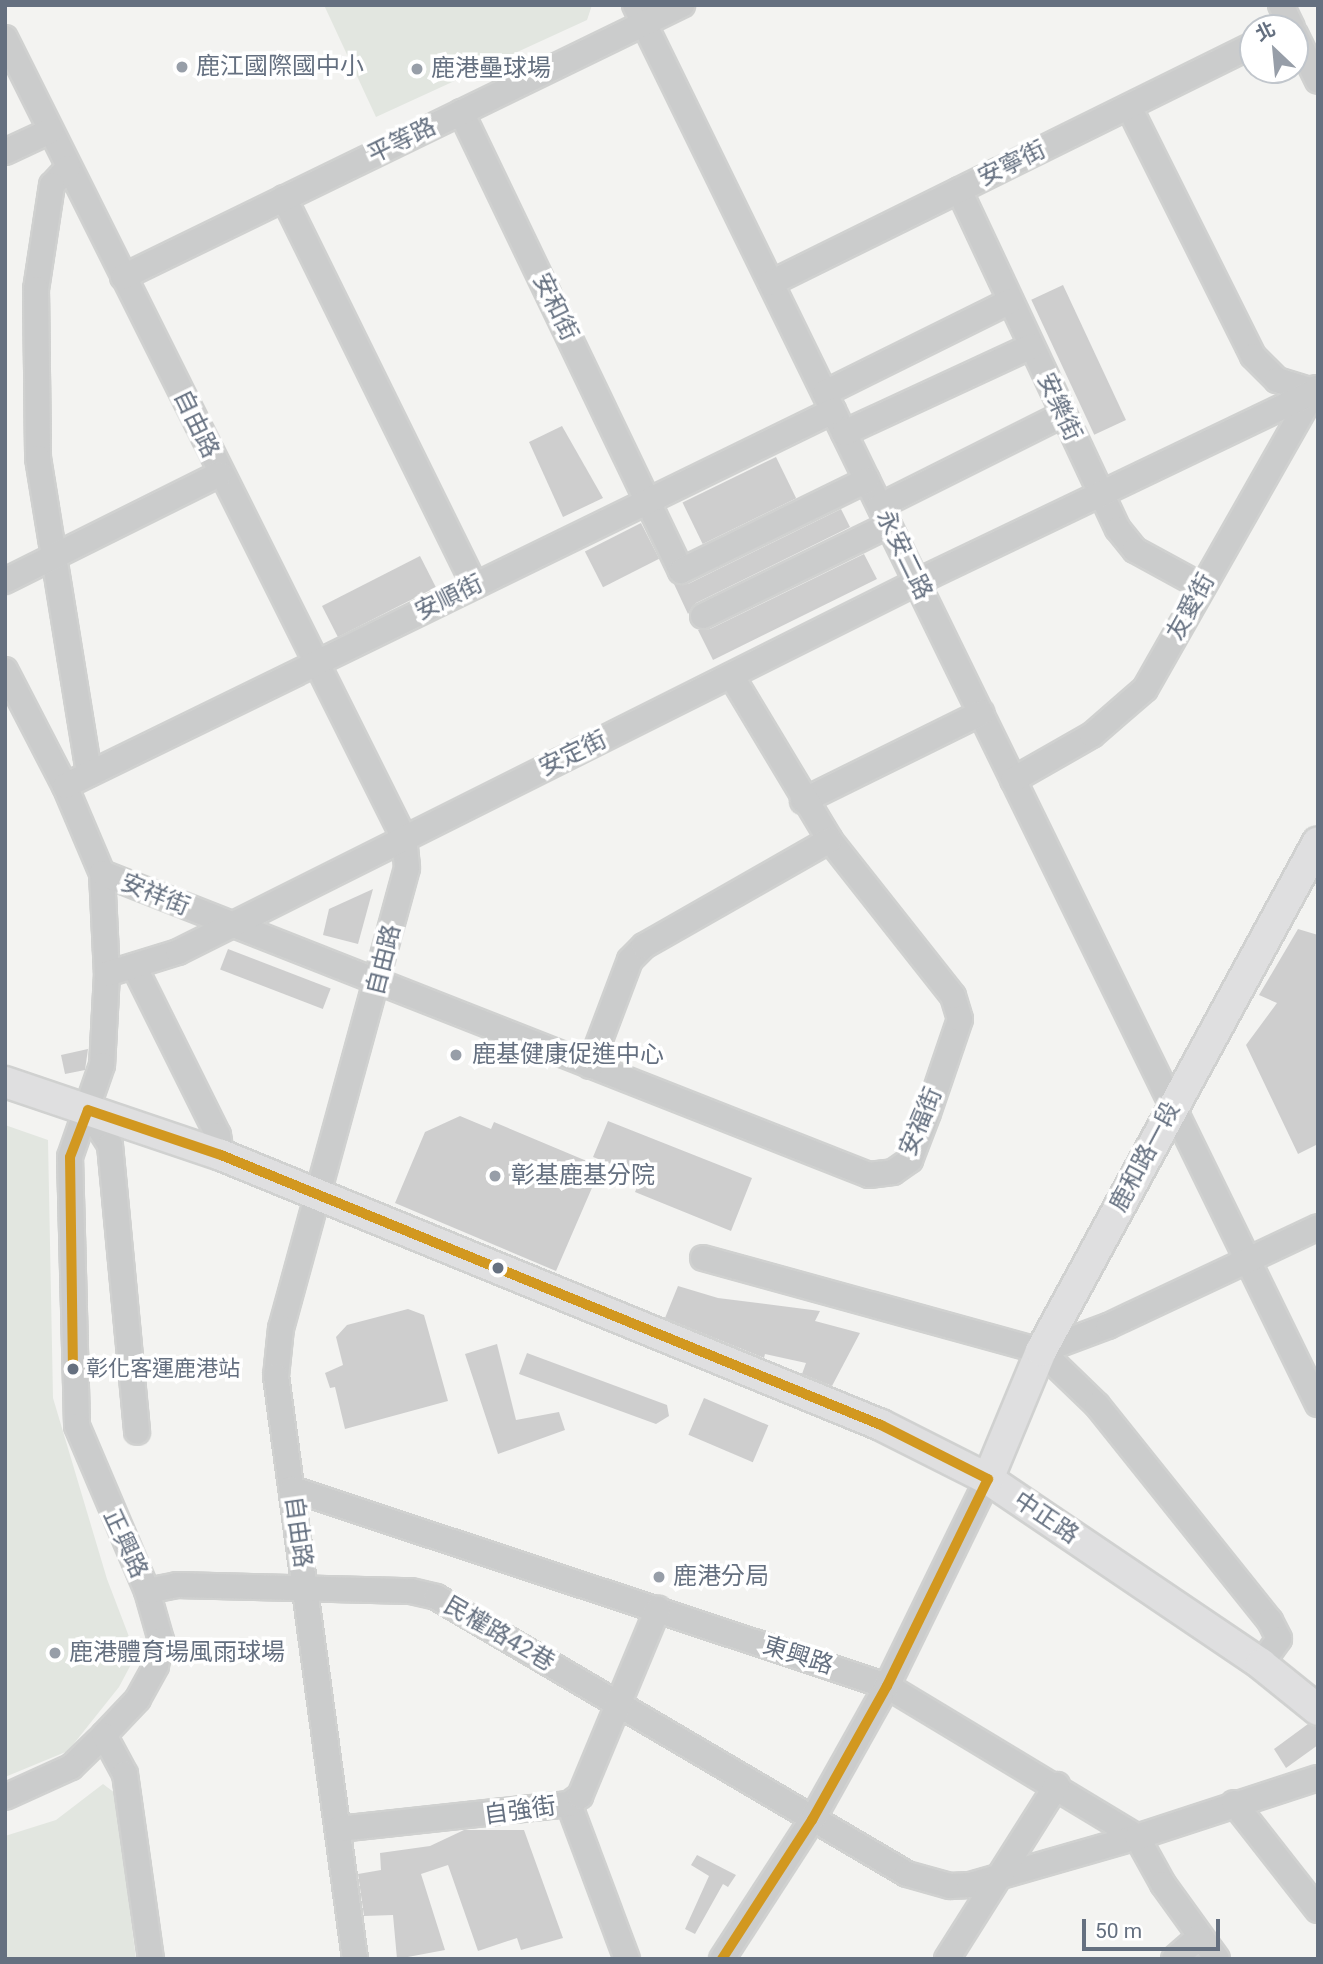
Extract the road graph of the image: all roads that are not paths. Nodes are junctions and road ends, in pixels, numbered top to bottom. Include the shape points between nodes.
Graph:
1 (682, 5) edge
2 (639, 15) edge
3 (5, 38) edge
4 (1239, 52) edge
5 (1309, 63) edge
6 (1318, 81) edge
7 (1129, 107) junction
8 (461, 112) junction
9 (50, 131) junction
10 (5, 152) edge
11 (68, 168) junction
12 (959, 190) junction
13 (284, 198) junction
14 (122, 277) junction
15 (771, 283) junction
16 (1010, 301) junction
17 (1031, 346) junction
18 (1317, 389) edge
19 (834, 412) junction
20 (1062, 415) junction
21 (220, 474) junction
22 (867, 481) junction
23 (1100, 495) junction
24 (649, 502) junction
25 (884, 515) junction
26 (57, 555) junction
27 (5, 581) edge
28 (917, 582) junction
29 (475, 586) junction
30 (1203, 587) junction
31 (703, 616) dead end
32 (314, 664) junction
33 (5, 670) edge
34 (731, 675) junction
35 (981, 713) junction
36 (89, 774) junction
37 (1013, 780) junction
38 (65, 786) junction
39 (803, 801) junction
40 (404, 838) junction
41 (830, 840) junction
42 (1318, 842) edge
43 (102, 873) junction
44 (229, 925) junction
45 (135, 968) junction
46 (107, 974) junction
47 (379, 984) junction
48 (590, 1066) junction
49 (5, 1082) edge
50 (1173, 1105) junction
51 (88, 1110) junction
52 (221, 1155) junction
53 (319, 1195) junction
54 (1318, 1227) edge
55 (703, 1258) dead end
56 (1251, 1260) junction
57 (1041, 1350) junction
58 (1312, 1378) edge
59 (1318, 1404) edge
60 (137, 1432) dead end
61 (988, 1479) junction
62 (292, 1489) junction
63 (147, 1591) junction
64 (307, 1591) junction
65 (658, 1609) junction
66 (1261, 1664) junction
67 (887, 1686) junction
68 (615, 1701) junction
69 (1318, 1710) edge
70 (104, 1735) junction
71 (1318, 1778) edge
72 (1057, 1785) junction
73 (5, 1797) edge
74 (1234, 1803) junction
75 (569, 1804) junction
76 (812, 1820) junction
77 (338, 1829) junction
78 (1137, 1837) junction
79 (1005, 1873) junction
80 (1318, 1910) edge
81 (1199, 1937) junction
82 (151, 1959) edge
83 (355, 1959) edge
84 (627, 1959) edge
85 (722, 1959) edge
86 (947, 1959) edge
87 (1174, 1959) edge
88 (1217, 1959) edge

1 - 2 street, 平等路
2 - 8 street, 平等路
2 - 15 street, 永安二路
3 - 9 street, 自由路
4 - 7 street, 安寧街
5 - 6 street
7 - 12 street, 安寧街
7 - 18 street via 1253,356 1277,380
8 - 13 street, 平等路
8 - 24 street, 安和街
9 - 10 street
9 - 11 street, 自由路
11 - 14 street, 自由路
11 - 26 street via 52,185 36,289 38,458
12 - 15 street, 安寧街
12 - 16 street, 安樂街
13 - 14 street, 平等路
13 - 29 street
14 - 21 street, 自由路
15 - 19 street, 永安二路
16 - 17 street, 安樂街
16 - 19 street
17 - 19 street
17 - 20 street, 安樂街
18 - 23 street, 安定街
18 - 30 street, 友愛街
19 - 22 street, 永安二路
19 - 24 street, 安順街
20 - 23 street, 安樂街
20 - 25 street
21 - 26 street
21 - 32 street, 自由路
22 - 24 street, 安和街 via 681,571
22 - 25 street, 永安二路
23 - 28 street, 安定街
23 - 30 street, 安樂街 via 1135,551
24 - 29 street, 安順街
25 - 28 street, 永安二路
25 - 31 street
26 - 27 street
26 - 36 street
28 - 34 street, 安定街
28 - 35 street, 永安二路
29 - 32 street, 安順街
30 - 37 street, 友愛街 via 1145,689 1124,711
32 - 36 street, 安順街
32 - 40 street, 自由路
33 - 38 street, 安祥街
34 - 39 street, 安福街
34 - 40 street, 安定街
35 - 37 street, 永安二路
35 - 39 street
36 - 38 street, 安順街
37 - 50 street, 永安二路
38 - 43 street, 安祥街
39 - 41 street, 安福街
40 - 44 street, 安定街
40 - 47 street, 自由路 via 407,868
41 - 48 street via 644,946 630,960
41 - 48 street, 安福街 via 953,996 960,1019 910,1160 893,1172 869,1175
42 - 50 main road, 鹿和路一段
43 - 44 street, 安祥街
43 - 46 street, 正興路
44 - 45 street, 安定街
44 - 47 street, 安祥街
45 - 46 street, 安定街
45 - 52 street via 218,1135
46 - 51 street, 正興路 via 103,1065
47 - 48 street, 安福街
47 - 53 street, 自由路
49 - 51 main road, 中正路
50 - 56 street, 永安二路
50 - 57 main road, 鹿和路一段
51 - 52 main road, 中正路
51 - 60 street via 110,1145
51 - 63 street, 正興路 via 70,1157 76,1426
52 - 53 main road, 中正路
53 - 61 main road, 中正路 via 881,1425
53 - 62 street, 自由路 via 281,1328 276,1376
54 - 56 street
55 - 57 street
56 - 57 street
56 - 58 street, 永安二路
57 - 61 main road, 鹿和路一段
57 - 66 street via 1097,1405 1270,1621 1279,1639
58 - 59 street, 永安二路
61 - 66 main road, 中正路
61 - 67 street
62 - 64 street, 自由路
62 - 65 street, 東興路
63 - 64 street, 民權路42巷 via 177,1584
63 - 70 street, 正興路 via 161,1640 156,1666 138,1699
64 - 68 street, 民權路42巷 via 411,1591 436,1597
64 - 77 street, 自由路
65 - 67 street, 東興路
65 - 68 street, 自強街
66 - 69 main road, 中正路
67 - 72 street, 東興路
67 - 76 street
68 - 75 street, 自強街 via 580,1796
68 - 76 street, 民權路42巷
70 - 73 street, 正興路 via 71,1767
70 - 82 street via 125,1774
71 - 74 street, 民權路42巷
72 - 78 street, 東興路
72 - 79 street
74 - 78 street, 民權路42巷
74 - 80 street
75 - 77 street, 自強街
75 - 84 street
76 - 79 street, 民權路42巷 via 927,1881 970,1885
76 - 85 street
77 - 83 street, 自由路
78 - 79 street, 民權路42巷
78 - 81 street, 東興路
79 - 86 street
81 - 87 street
81 - 88 street, 東興路

